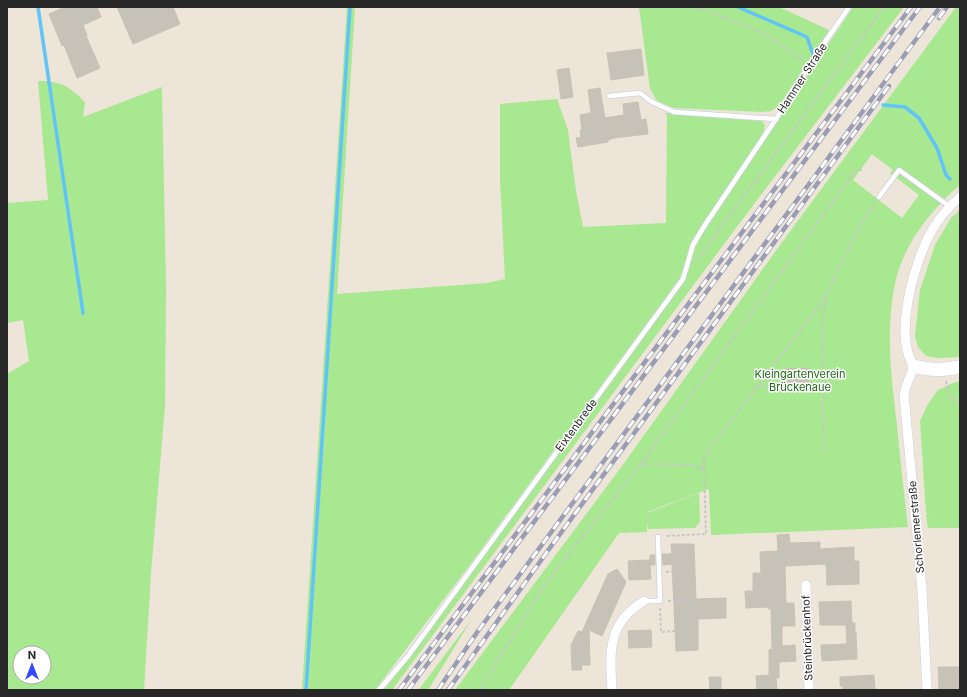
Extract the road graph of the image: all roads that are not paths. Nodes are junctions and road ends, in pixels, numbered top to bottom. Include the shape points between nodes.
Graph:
1 (849, 7) edge
2 (610, 96) dead end
3 (776, 119) junction
4 (755, 149) joint
5 (879, 197) road end
6 (960, 197) edge
7 (949, 206) junction
8 (914, 366) junction
9 (960, 368) edge
10 (658, 537) road end
11 (806, 585) dead end
12 (644, 601) joint
13 (379, 690) edge
14 (612, 690) edge
15 (809, 690) edge
16 (926, 690) edge

1 - 3 lane, Hammer Straße
2 - 3 lane via 640,93 652,102 674,112
3 - 4 lane, Hammer Straße
4 - 13 lane, Eixtenbrede via 693,246 679,285 408,656
5 - 7 lane via 899,170
6 - 7 street
7 - 8 street via 935,224 925,244 911,283 906,333 907,352
8 - 9 main road via 928,370
8 - 16 street, Schorlemerstraße via 904,395 921,582
10 - 12 lane via 660,601
11 - 15 street, Steinbrückenhof
12 - 14 street via 624,617 615,630 610,656

